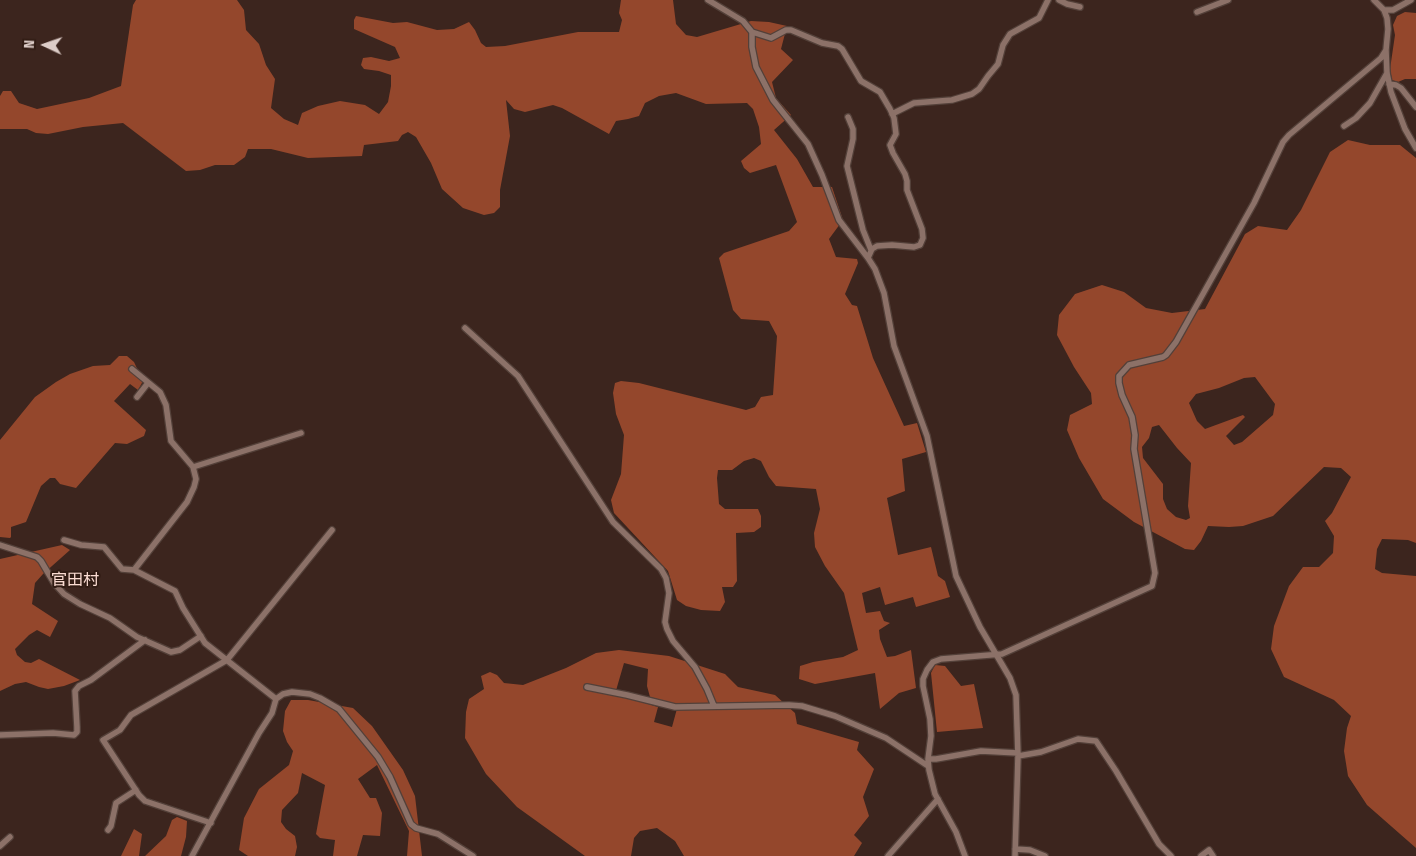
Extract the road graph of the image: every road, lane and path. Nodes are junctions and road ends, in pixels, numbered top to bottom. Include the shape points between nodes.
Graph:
1 (708, 0) edge
2 (1048, 0) edge
3 (1059, 0) edge
4 (1228, 0) edge
5 (1374, 0) edge
6 (1411, 0) edge
7 (1080, 7) dead end
8 (1384, 10) junction
9 (1197, 12) dead end
10 (752, 32) junction
11 (1386, 50) junction
12 (1387, 73) junction
13 (1390, 84) junction
14 (1416, 107) edge
15 (892, 114) junction
16 (848, 117) dead end
17 (1344, 126) dead end
18 (1416, 148) edge
19 (871, 250) junction
20 (868, 258) junction
21 (465, 328) dead end
22 (132, 369) dead end
23 (148, 383) junction
24 (137, 396) dead end
25 (301, 434) dead end
26 (193, 467) junction
27 (332, 530) dead end
28 (64, 540) dead end
29 (0, 545) edge
30 (134, 570) junction
31 (201, 636) junction
32 (145, 640) junction
33 (995, 653) junction
34 (227, 660) junction
35 (586, 687) dead end
36 (276, 699) junction
37 (714, 706) junction
38 (0, 735) edge
39 (1018, 755) junction
40 (928, 762) junction
41 (136, 790) junction
42 (938, 799) junction
43 (211, 822) junction
44 (108, 830) dead end
45 (10, 837) dead end
46 (0, 846) edge
47 (1015, 849) junction
48 (192, 856) edge
49 (473, 856) edge
50 (888, 856) edge
51 (965, 856) edge
52 (1015, 856) edge
53 (1045, 856) edge
54 (1171, 856) edge
55 (1201, 856) edge
56 (1213, 856) edge

1 - 10 street via 743,21
2 - 15 street via 1039,18 1010,34 998,64 979,89 952,100 914,103
3 - 7 street
4 - 9 street
5 - 8 street
6 - 8 street via 1393,10
8 - 11 street via 1388,29
10 - 15 street via 771,38 791,30 838,46 861,81 880,92
10 - 20 street via 756,67 773,100 808,144 839,220
11 - 12 street
11 - 33 street via 1381,58 1283,142 1254,202 1166,355 1129,365 1119,376 1122,395 1132,417 1154,573 1152,586 1002,654
12 - 13 street
12 - 17 street via 1370,103
13 - 14 street via 1401,88
13 - 18 street via 1405,129
15 - 19 street via 896,134 890,145 907,181 907,190 924,238 920,245 877,246
16 - 19 street via 853,139 847,166
19 - 20 street
20 - 33 street via 884,293 894,346 927,436 956,576
21 - 37 street via 518,376 613,522 661,569 669,593 667,629 695,667
22 - 23 street
23 - 24 street
23 - 26 street via 160,392 166,405 171,441
25 - 26 street
26 - 30 street via 196,478 187,502
27 - 34 street
28 - 30 street via 104,546 122,569
29 - 32 street via 37,558 64,594
30 - 31 street via 175,591
31 - 32 street via 174,652
31 - 34 street
32 - 38 street via 75,691 77,727 74,735
33 - 39 street via 1016,695
33 - 40 street via 941,659 932,662 927,670 923,686 930,719
34 - 36 street
34 - 41 street via 131,715 120,730 103,740
35 - 37 street via 675,707
36 - 43 street via 272,713
36 - 49 street via 292,692 310,694 339,709 378,757 410,824 438,834
37 - 40 street via 789,705 814,709 886,738
39 - 40 street via 981,751
39 - 47 street
39 - 54 street via 1041,752 1078,739 1096,741 1159,844
40 - 42 street via 934,794
41 - 43 street via 145,801
41 - 44 street via 116,803
42 - 50 street
42 - 51 street
43 - 48 street
45 - 46 street
47 - 52 street
47 - 53 street
55 - 56 street via 1209,850

